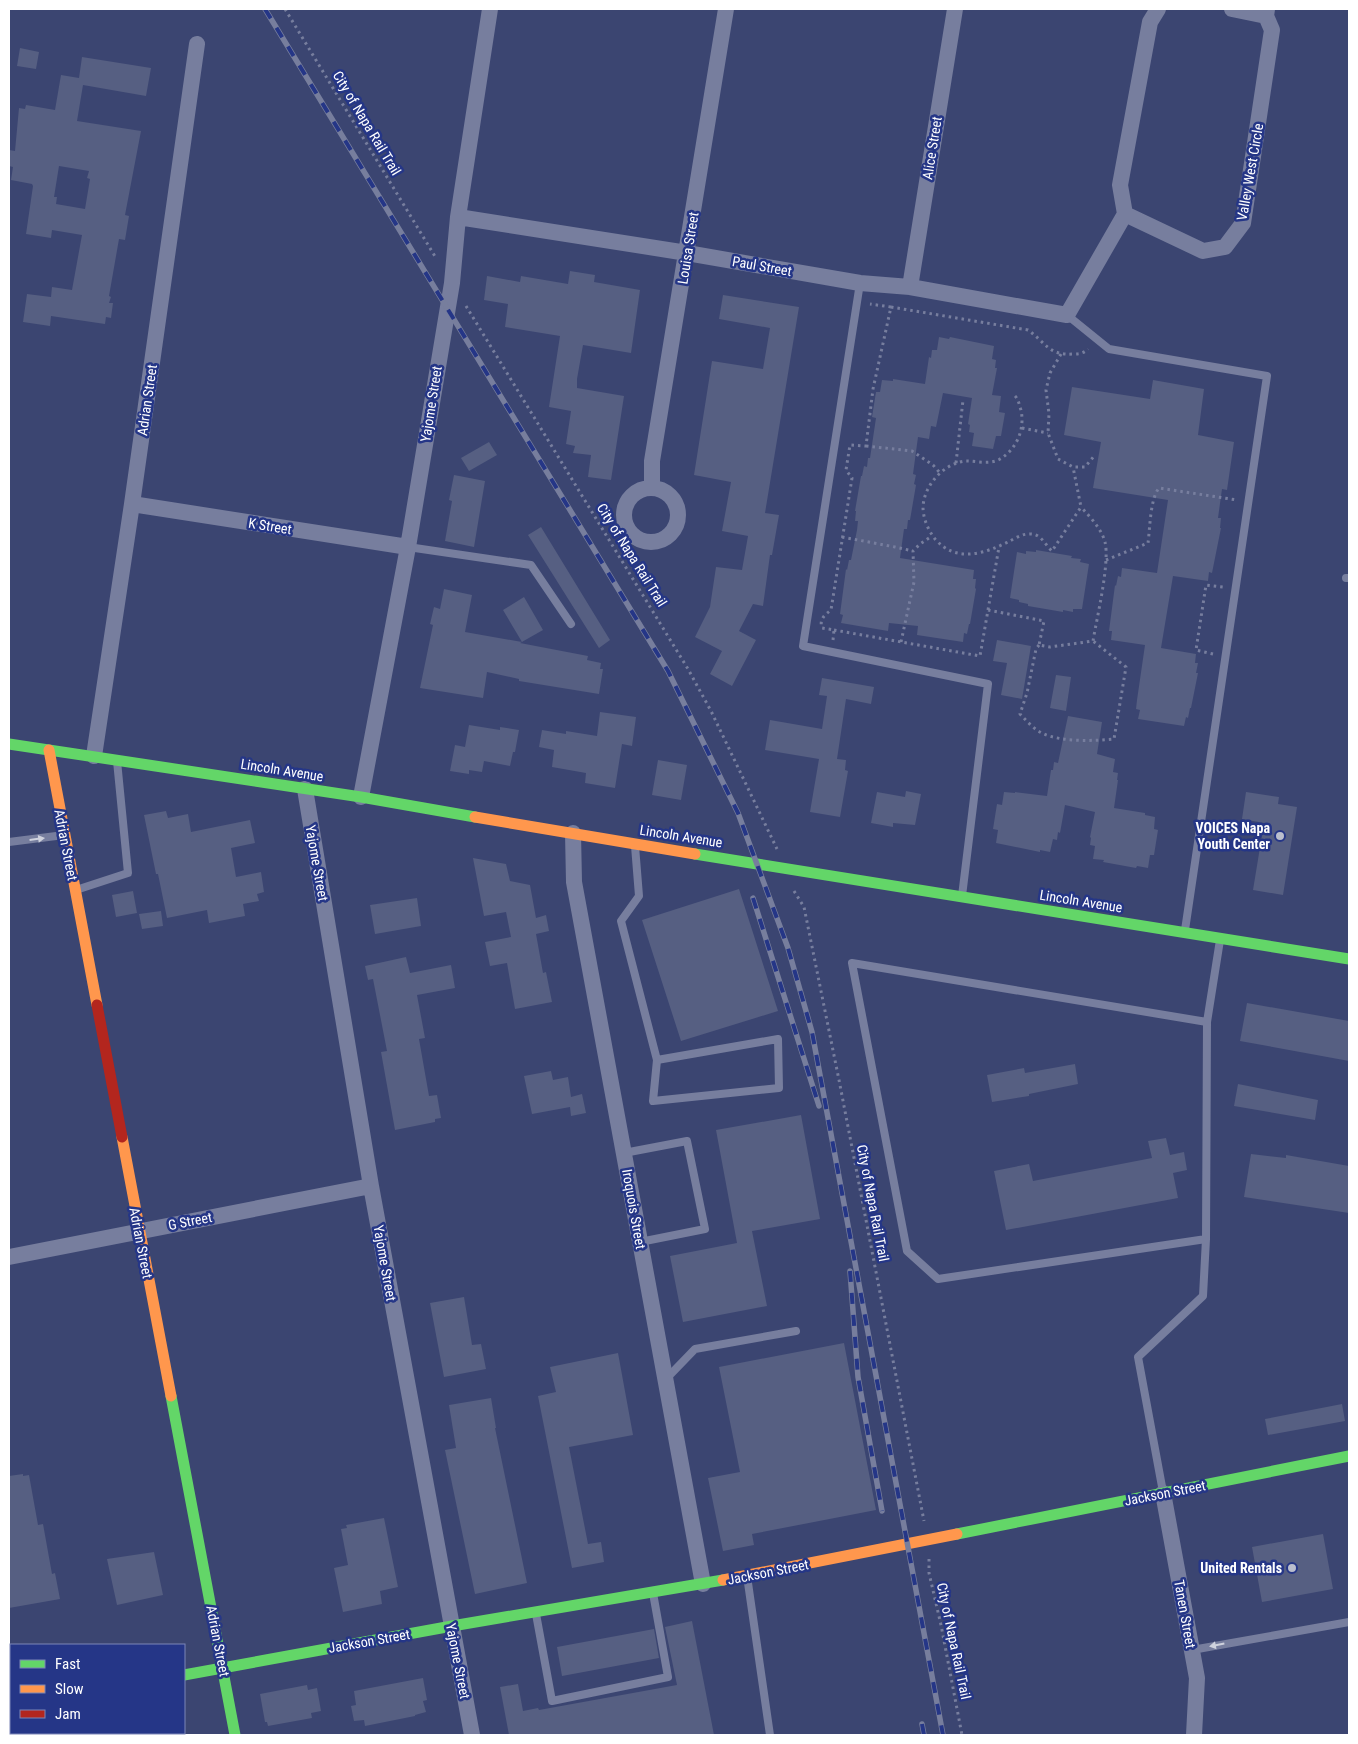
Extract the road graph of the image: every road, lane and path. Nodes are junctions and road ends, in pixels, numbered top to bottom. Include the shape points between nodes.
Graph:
1 (285, 9) edge
2 (490, 9) edge
3 (726, 9) edge
4 (955, 9) edge
5 (1158, 9) edge
6 (1232, 9) edge
7 (1266, 12) edge
8 (197, 44) dead end
9 (1125, 214) junction
10 (458, 217) junction
11 (430, 248) dead end
12 (687, 253) junction
13 (860, 283) junction
14 (910, 287) junction
15 (857, 301) junction
16 (463, 302) dead end
17 (891, 307) junction
18 (1067, 315) junction
19 (1098, 340) junction
20 (1061, 354) junction
21 (1015, 396) dead end
22 (963, 400) dead end
23 (1022, 428) junction
24 (1048, 432) junction
25 (866, 446) junction
26 (1095, 455) dead end
27 (956, 463) junction
28 (1074, 467) junction
29 (940, 473) junction
30 (652, 488) dead end
31 (1238, 500) dead end
32 (132, 504) junction
33 (1081, 508) junction
34 (932, 536) junction
35 (842, 537) junction
36 (408, 547) junction
37 (999, 547) junction
38 (913, 552) junction
39 (1105, 560) junction
40 (1224, 587) dead end
41 (988, 610) junction
42 (571, 624) dead end
43 (834, 630) junction
44 (1093, 641) junction
45 (901, 642) junction
46 (1039, 645) junction
47 (831, 652) junction
48 (1212, 662) dead end
49 (9, 744) edge
50 (48, 750) junction
51 (94, 756) junction
52 (116, 760) junction
53 (305, 789) junction
54 (361, 797) junction
55 (572, 833) junction
56 (771, 834) dead end
57 (64, 835) junction
58 (9, 842) edge
59 (634, 844) junction
60 (75, 890) junction
61 (796, 895) dead end
62 (962, 897) junction
63 (1185, 932) junction
64 (1221, 938) junction
65 (1349, 959) edge
66 (1207, 1022) junction
67 (657, 1060) junction
68 (624, 1153) junction
69 (371, 1186) junction
70 (138, 1231) junction
71 (1206, 1239) junction
72 (640, 1242) junction
73 (9, 1257) edge
74 (796, 1332) dead end
75 (665, 1380) junction
76 (1349, 1456) edge
77 (1163, 1493) junction
78 (923, 1517) dead end
79 (928, 1552) dead end
80 (747, 1576) junction
81 (703, 1584) junction
82 (653, 1593) junction
83 (536, 1612) junction
84 (1349, 1622) edge
85 (452, 1626) junction
86 (1192, 1650) junction
87 (223, 1668) junction
88 (185, 1676) edge
89 (235, 1735) edge
90 (472, 1735) edge
91 (770, 1735) edge
92 (962, 1735) edge
93 (1194, 1735) edge

1 - 11 path, City of Napa Rail Trail
2 - 10 street, Yajome Street
3 - 12 street, Louisa Street
4 - 14 street, Alice Street
5 - 9 street via 1150,22 1120,185
6 - 7 street, Valley West Circle
7 - 9 street, Valley West Circle via 1272,30 1243,223 1225,247 1203,251
8 - 32 street, Adrian Street
9 - 18 street
10 - 12 street, Paul Street
10 - 36 street, Yajome Street via 452,283
12 - 13 street, Paul Street
12 - 30 street, Louisa Street via 652,461
13 - 14 street, Paul Street
13 - 15 lane
14 - 18 street, Paul Street
15 - 17 path
15 - 47 lane via 803,646
16 - 56 path, City of Napa Rail Trail via 688,669 712,711
17 - 20 path via 1028,330 1043,345
17 - 25 path via 873,389
18 - 19 lane
19 - 20 path via 1084,352
19 - 63 lane via 1109,349 1267,376
20 - 24 path via 1050,373 1046,390
21 - 23 path via 1022,416
22 - 27 path
23 - 24 path
23 - 27 path via 1014,445 999,460
24 - 28 path via 1058,459
25 - 29 path via 912,451
25 - 35 path via 850,445 846,470 852,478
26 - 28 path via 1085,467
27 - 29 path
28 - 33 path
29 - 34 path via 925,496 923,508
31 - 39 path via 1159,488 1153,500 1148,543
32 - 36 street, K Street
32 - 51 street, Adrian Street
33 - 37 path via 1052,550 1041,538 1028,534
33 - 39 path via 1095,522 1105,541
34 - 37 path via 939,544 960,554 974,555
34 - 38 path
35 - 38 path
35 - 43 path via 831,610 822,618 821,625
36 - 42 lane via 531,565
36 - 54 street, Yajome Street
37 - 41 path
38 - 45 path via 914,582
39 - 44 path
40 - 48 path via 1206,584 1196,650 1213,653
41 - 45 path via 980,656
41 - 46 path via 1044,621
43 - 45 path
43 - 47 path
44 - 46 path via 1050,647
44 - 46 path via 1126,668 1114,739 1085,742 1044,734 1020,714
47 - 62 lane via 988,684
49 - 50 street, Lincoln Avenue
50 - 51 street, Lincoln Avenue
50 - 57 street, Adrian Street
51 - 52 street, Lincoln Avenue
52 - 53 street, Lincoln Avenue
52 - 60 lane via 128,873
53 - 54 street, Lincoln Avenue
53 - 69 street, Yajome Street
54 - 55 street, Lincoln Avenue
55 - 59 street, Lincoln Avenue
55 - 68 street, Iroquois Street via 574,882
58 -> 57 lane
57 - 60 street, Adrian Street
59 - 62 street, Lincoln Avenue
59 - 67 lane via 639,896 621,921
60 - 70 street, Adrian Street
61 - 78 path, City of Napa Rail Trail via 804,907
62 - 63 street, Lincoln Avenue
63 - 64 street, Lincoln Avenue
64 - 65 street, Lincoln Avenue
64 - 66 lane
66 - 71 lane
66 - 71 lane via 852,963 907,1251 938,1280
67 - 67 lane via 778,1039 779,1088 653,1101
68 - 72 street, Iroquois Street
68 - 72 lane via 686,1140 705,1229
69 - 70 street, G Street
69 - 85 street, Yajome Street
70 - 73 street, G Street
70 - 87 street, Adrian Street
71 - 77 lane via 1203,1296 1138,1357
72 - 75 street, Iroquois Street
74 - 75 lane via 695,1348
75 - 81 street, Iroquois Street
76 - 77 street, Jackson Street
77 - 80 street, Jackson Street
77 - 86 street, Tanen Street
79 - 92 path, City of Napa Rail Trail via 929,1574
80 - 81 street, Jackson Street
80 - 91 lane
81 - 82 street, Jackson Street
82 - 83 street, Jackson Street
82 - 83 lane via 668,1677 552,1701
83 - 85 street, Jackson Street
84 -> 86 lane
85 - 87 street, Jackson Street
85 - 90 street, Yajome Street
86 - 93 street, Tanen Street via 1197,1678
87 - 88 street, Jackson Street
87 - 89 street, Adrian Street

